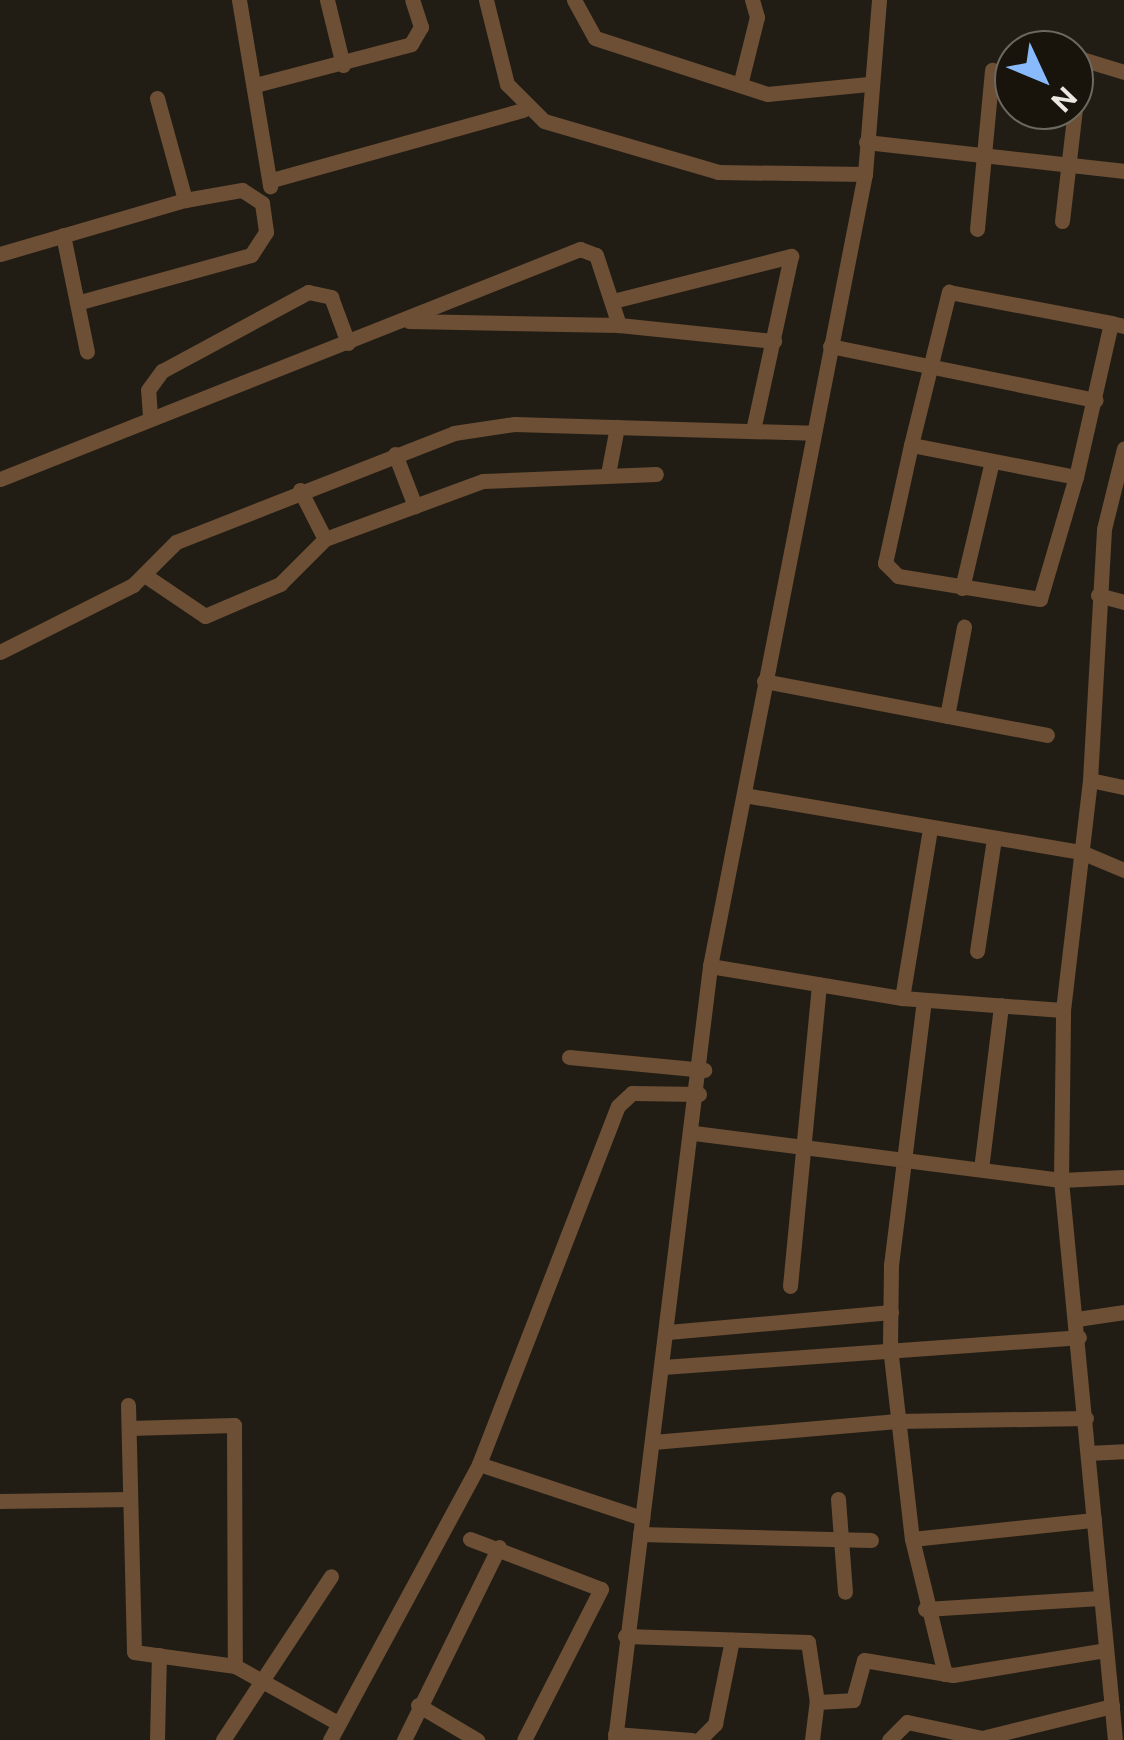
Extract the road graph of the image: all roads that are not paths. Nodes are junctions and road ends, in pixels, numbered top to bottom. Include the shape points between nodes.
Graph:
1 (239, 0) edge
2 (327, 0) edge
3 (412, 0) edge
4 (486, 0) edge
5 (574, 0) edge
6 (752, 0) edge
7 (879, 0) edge
8 (1094, 62) edge
9 (343, 64) junction
10 (992, 70) dead end
11 (1124, 72) edge
12 (259, 84) junction
13 (869, 84) junction
14 (740, 85) junction
15 (158, 98) dead end
16 (523, 110) junction
17 (1071, 130) edge
18 (866, 142) junction
19 (985, 158) junction
20 (1068, 169) junction
21 (1124, 171) edge
22 (864, 174) junction
23 (272, 180) junction
24 (185, 200) junction
25 (262, 202) junction
26 (1062, 221) dead end
27 (977, 229) dead end
28 (63, 235) junction
29 (0, 254) edge
30 (612, 300) junction
31 (77, 303) junction
32 (399, 321) junction
33 (618, 325) junction
34 (1117, 325) edge
35 (774, 341) junction
36 (348, 343) junction
37 (830, 346) junction
38 (86, 352) dead end
39 (932, 366) junction
40 (1096, 400) junction
41 (150, 416) junction
42 (617, 427) junction
43 (753, 431) junction
44 (814, 433) junction
45 (911, 445) junction
46 (1124, 448) edge
47 (395, 454) junction
48 (992, 461) junction
49 (608, 474) junction
50 (656, 474) dead end
51 (1076, 478) junction
52 (0, 479) edge
53 (300, 490) junction
54 (1118, 496) edge
55 (415, 506) junction
56 (325, 539) junction
57 (146, 576) junction
58 (962, 588) junction
59 (1098, 595) junction
60 (1124, 602) edge
61 (964, 627) dead end
62 (0, 652) edge
63 (764, 680) junction
64 (948, 716) junction
65 (1048, 735) dead end
66 (1090, 780) junction
67 (1124, 787) edge
68 (744, 795) junction
69 (930, 830) junction
70 (994, 839) junction
71 (1081, 852) junction
72 (1124, 870) edge
73 (977, 952) dead end
74 (710, 966) junction
75 (819, 984) junction
76 (902, 998) junction
77 (924, 1000) junction
78 (1000, 1005) junction
79 (1063, 1010) junction
80 (568, 1056) dead end
81 (704, 1070) junction
82 (699, 1094) junction
83 (694, 1133) junction
84 (802, 1146) junction
85 (906, 1160) junction
86 (980, 1169) junction
87 (1124, 1177) edge
88 (1062, 1180) junction
89 (790, 1286) dead end
90 (891, 1312) junction
91 (1124, 1312) edge
92 (1077, 1318) junction
93 (668, 1332) junction
94 (1079, 1337) junction
95 (890, 1348) junction
96 (663, 1367) junction
97 (128, 1405) dead end
98 (1086, 1418) junction
99 (897, 1421) junction
100 (129, 1428) junction
101 (652, 1442) junction
102 (1124, 1450) edge
103 (1088, 1453) junction
104 (479, 1464) junction
105 (838, 1499) dead end
106 (130, 1500) junction
107 (0, 1501) edge
108 (1094, 1520) junction
109 (641, 1526) junction
110 (470, 1539) dead end
111 (842, 1539) junction
112 (912, 1539) junction
113 (871, 1540) dead end
114 (500, 1547) junction
115 (331, 1576) dead end
116 (845, 1592) dead end
117 (1100, 1598) junction
118 (925, 1610) junction
119 (625, 1636) junction
120 (732, 1640) junction
121 (159, 1655) junction
122 (1112, 1660) edge
123 (235, 1666) junction
124 (945, 1674) junction
125 (263, 1682) junction
126 (816, 1702) junction
127 (418, 1706) junction
128 (1112, 1706) junction
129 (338, 1723) junction
130 (615, 1737) edge
131 (157, 1740) edge
132 (223, 1740) edge
133 (330, 1740) edge
134 (404, 1740) edge
135 (478, 1740) edge
136 (524, 1740) edge
137 (696, 1740) edge
138 (812, 1740) edge
139 (889, 1740) edge
140 (1115, 1740) edge

1 - 12 street
2 - 9 street
3 - 9 street via 421,27 411,44
4 - 16 street via 507,84
5 - 14 street via 595,38
6 - 14 street via 757,18
7 - 13 street
8 - 11 street
9 - 12 street
10 - 19 street
12 - 23 street
13 - 14 street via 786,97
13 - 18 street
15 - 24 street
16 - 22 street via 694,168
16 - 23 street
17 - 20 street
18 - 19 street
18 - 22 street
19 - 20 street
19 - 27 street
20 - 21 street
20 - 26 street
22 - 37 street
23 - 25 street
24 - 25 street via 242,190
24 - 28 street
25 - 31 street via 266,232 251,255
28 - 29 street
28 - 31 street
30 - 32 street via 596,255 580,249
30 - 33 street
30 - 35 street via 791,256
31 - 38 street
32 - 33 street
32 - 36 street
33 - 35 street
34 - 39 street via 949,292
34 - 40 street
35 - 43 street
36 - 41 street
36 - 41 street via 331,297 308,292 162,372 148,390
37 - 39 street
37 - 44 street
39 - 40 street
39 - 45 street
40 - 51 street
41 - 52 street
42 - 43 street
42 - 47 street via 494,426
42 - 49 street
43 - 44 street
44 - 63 street
45 - 48 street
45 - 58 street via 885,566
46 - 54 street
47 - 53 street
47 - 55 street
48 - 51 street
48 - 58 street
49 - 50 street
49 - 55 street via 500,476
51 - 58 street via 1040,599
53 - 56 street
53 - 57 street via 176,542
54 - 59 street
55 - 56 street
56 - 57 street via 280,584 205,616
57 - 62 street
59 - 60 street
59 - 66 street
61 - 64 street
63 - 64 street
63 - 68 street
64 - 65 street
66 - 67 street
66 - 71 street
68 - 69 street
68 - 74 street
69 - 70 street
69 - 76 street
70 - 71 street
70 - 73 street
71 - 72 street
71 - 79 street
74 - 75 street
74 - 81 street
75 - 76 street
75 - 84 street
76 - 77 street
77 - 78 street
77 - 85 street
78 - 79 street
78 - 86 street
79 - 88 street
80 - 81 street
81 - 82 street
82 - 83 street
82 - 104 street via 632,1093 618,1106
83 - 84 street
83 - 93 street
84 - 85 street
84 - 89 street
85 - 86 street
85 - 90 street
86 - 88 street
87 - 88 street
88 - 92 street
90 - 93 street
90 - 95 street
91 - 92 street
92 - 94 street
93 - 96 street
94 - 95 street
94 - 98 street
95 - 96 street
95 - 99 street
96 - 101 street
97 - 100 street
98 - 99 street
98 - 103 street
99 - 101 street
99 - 112 street
100 - 106 street
100 - 123 street via 234,1425
101 - 109 street
102 - 103 street
103 - 108 street
104 - 109 street
104 - 129 street
105 - 111 street
106 - 107 street
106 - 121 street via 134,1652
108 - 112 street
108 - 117 street
109 - 111 street
109 - 119 street
110 - 114 street
111 - 113 street
111 - 116 street
112 - 118 street
114 - 127 street
114 - 136 street via 601,1589
115 - 125 street
117 - 118 street
117 - 122 street
118 - 124 street
119 - 120 street
119 - 130 street
120 - 126 street via 808,1642
120 - 137 street via 714,1724
121 - 123 street
121 - 131 street
122 - 124 street
122 - 128 street
123 - 125 street
124 - 126 street via 864,1660 853,1700
125 - 129 street
125 - 132 street
126 - 138 street
127 - 134 street
127 - 135 street
128 - 139 street via 982,1738 907,1722
128 - 140 street
129 - 133 street
130 - 137 street

